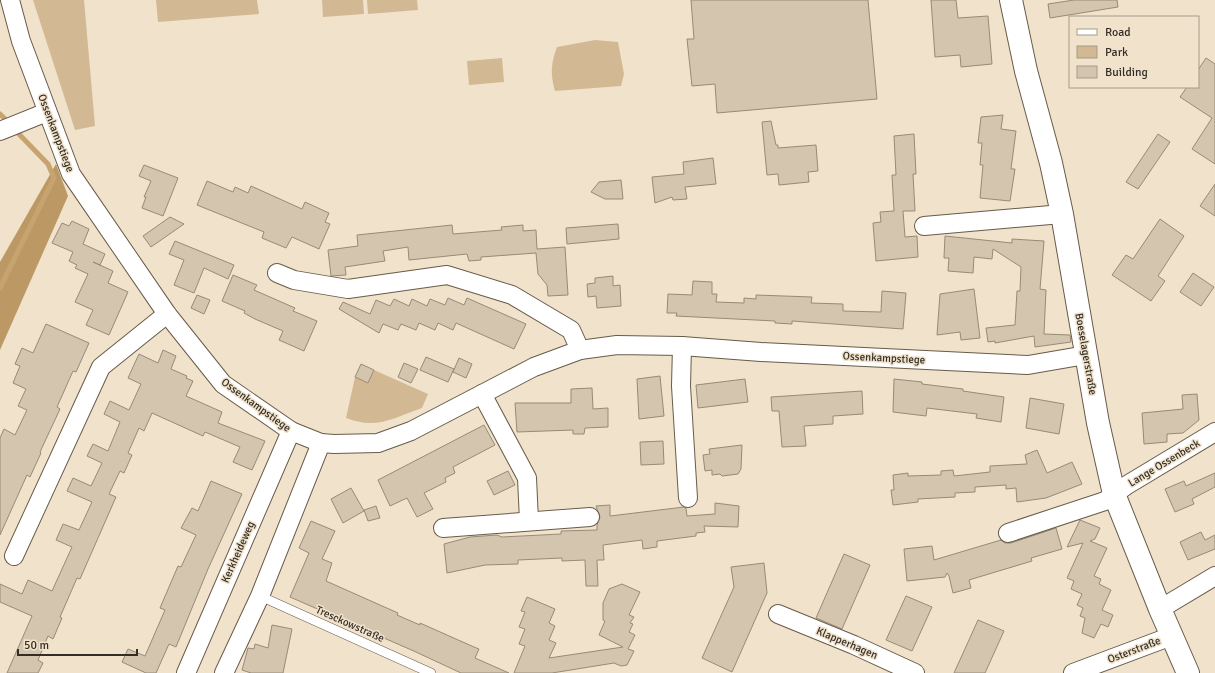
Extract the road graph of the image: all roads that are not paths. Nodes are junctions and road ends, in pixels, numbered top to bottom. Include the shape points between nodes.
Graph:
1 (10, 0) edge
2 (1011, 0) edge
3 (39, 115) junction
4 (3, 129) edge
5 (1062, 214) junction
6 (924, 226) dead end
7 (277, 272) dead end
8 (166, 314) junction
9 (682, 346) junction
10 (580, 350) junction
11 (1086, 355) junction
12 (482, 394) junction
13 (291, 431) junction
14 (1215, 432) edge
15 (321, 443) junction
16 (1114, 494) junction
17 (688, 498) dead end
18 (590, 517) dead end
19 (529, 521) junction
20 (443, 528) dead end
21 (1008, 533) dead end
22 (14, 556) dead end
23 (1215, 576) edge
24 (260, 596) junction
25 (1160, 609) junction
26 (778, 614) dead end
27 (1172, 634) junction
28 (186, 673) edge
29 (224, 673) edge
30 (431, 673) edge
31 (915, 673) edge
32 (1073, 673) edge
33 (1188, 673) edge

1 - 3 street, Ossenkampstiege
2 - 5 street, Boeselagerstraße
3 - 4 street
3 - 8 street, Ossenkampstiege via 71,174
5 - 6 street
5 - 11 street, Boeselagerstraße
7 - 10 street via 294,280 348,289 447,275 518,298 570,330
8 - 13 street, Ossenkampstiege via 224,384
8 - 22 street via 101,367
9 - 10 street, Ossenkampstiege via 617,345
9 - 11 street, Ossenkampstiege via 1028,365
9 - 17 street via 681,386
10 - 12 street, Ossenkampstiege via 534,367
11 - 16 street, Boeselagerstraße
12 - 15 street, Ossenkampstiege via 411,431 378,443
12 - 19 street via 527,478
13 - 15 street, Ossenkampstiege
13 - 28 street, Kerkheideweg
14 - 16 street, Lange Ossenbeck
15 - 24 street
16 - 21 street via 1105,501
16 - 25 street, Boeselagerstraße
18 - 19 street
19 - 20 street
23 - 25 street
24 - 29 street
24 - 30 lane, Tresckowstraße
25 - 27 street, Boeselagerstraße
26 - 31 street, Klapperhagen
27 - 32 street, Osterstraße
27 - 33 street, Boeselagerstraße

